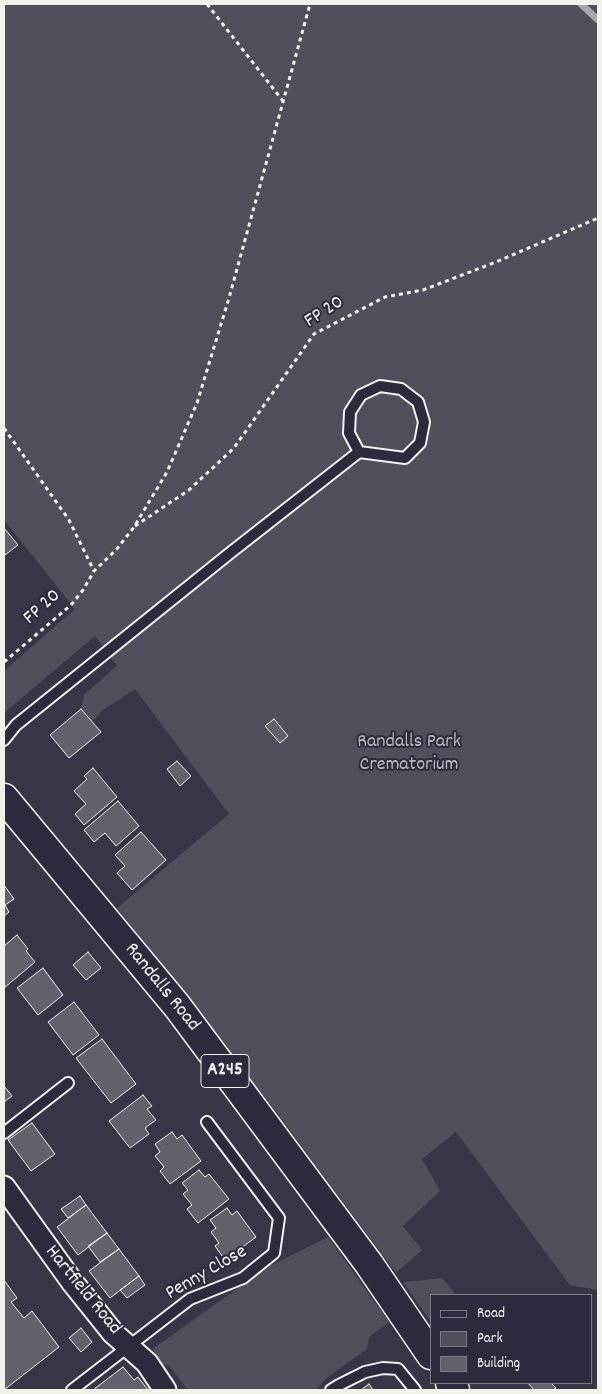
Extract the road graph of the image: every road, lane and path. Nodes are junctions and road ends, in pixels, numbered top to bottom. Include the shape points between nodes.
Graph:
1 (206, 4) edge
2 (310, 4) edge
3 (284, 101) junction
4 (598, 218) edge
5 (4, 428) edge
6 (359, 452) junction
7 (134, 527) junction
8 (94, 571) junction
9 (4, 662) edge
10 (4, 740) edge
11 (4, 798) edge
12 (68, 1083) dead end
13 (207, 1122) dead end
14 (4, 1133) edge
15 (4, 1187) edge
16 (130, 1346) junction
17 (430, 1354) edge
18 (72, 1390) edge
19 (166, 1390) edge
20 (331, 1390) edge
21 (415, 1390) edge

1 - 3 path
2 - 3 path
3 - 7 path via 197,403 167,472
4 - 7 path, FP 20 via 423,290 385,297 314,334 234,448 189,490
5 - 8 path via 69,520
6 - 6 lane via 349,434 350,412 361,395 380,386 401,389 418,402 424,422 420,442 405,458
6 - 10 lane via 16,725
7 - 8 path, FP 20
8 - 9 path, FP 20 via 71,605
11 - 17 main road, Randalls Road / A245 via 177,1006 369,1264
12 - 14 lane
13 - 16 lane, Penny Close via 279,1218 274,1253 243,1278 190,1300
15 - 16 street, Hartfield Road via 72,1283 113,1333
16 - 18 lane, Penny Close
16 - 19 street, Hartfield Road
20 - 21 lane via 365,1372 383,1368 398,1369

